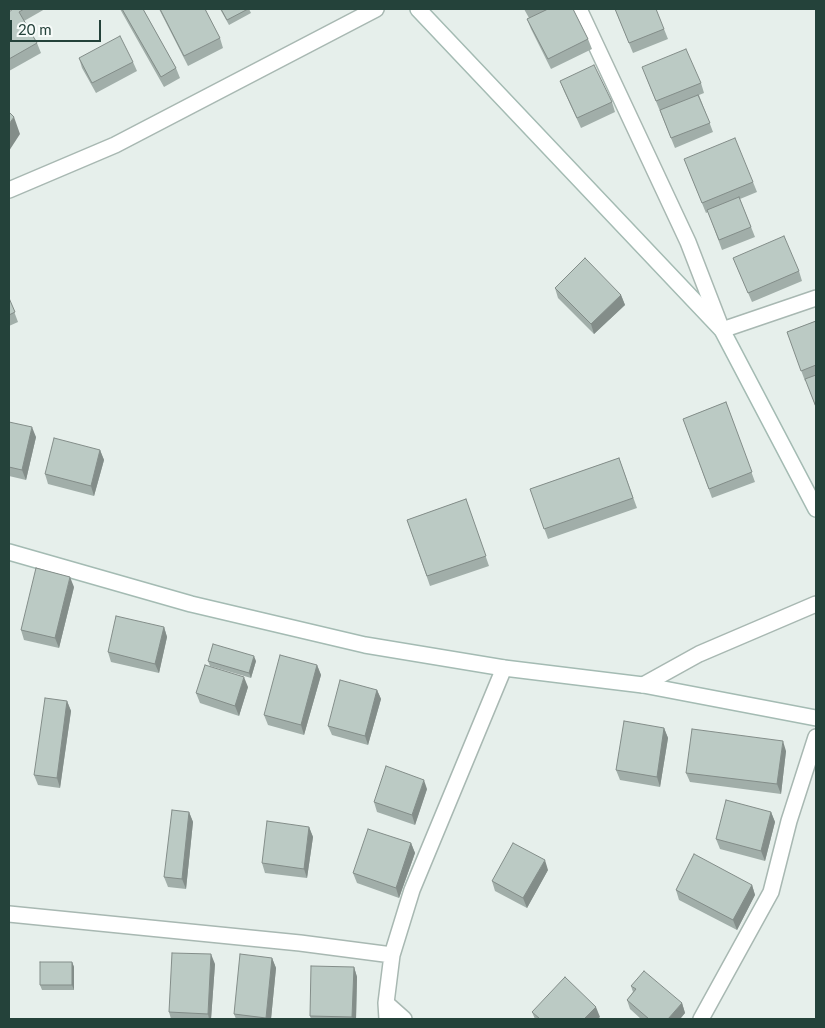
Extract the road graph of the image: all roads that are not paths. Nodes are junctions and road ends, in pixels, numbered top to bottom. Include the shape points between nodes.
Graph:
1 (376, 9) edge
2 (418, 9) edge
3 (579, 9) edge
4 (9, 190) edge
5 (816, 298) edge
6 (722, 330) junction
7 (816, 509) edge
8 (9, 552) edge
9 (816, 604) edge
10 (504, 668) junction
11 (643, 685) junction
12 (816, 718) edge
13 (816, 737) edge
14 (9, 914) edge
15 (392, 955) junction
16 (386, 1003) junction
17 (387, 1019) edge
18 (404, 1019) edge
19 (702, 1019) edge

1 - 4 street via 115,146
2 - 6 street
3 - 6 street via 688,242
5 - 6 street
6 - 7 street
8 - 10 street via 191,604 365,644
9 - 11 street via 699,654
10 - 11 street
10 - 15 street via 412,890
11 - 12 street
13 - 19 street via 789,821 771,892
14 - 15 street
15 - 16 street
16 - 17 street
16 - 18 street

